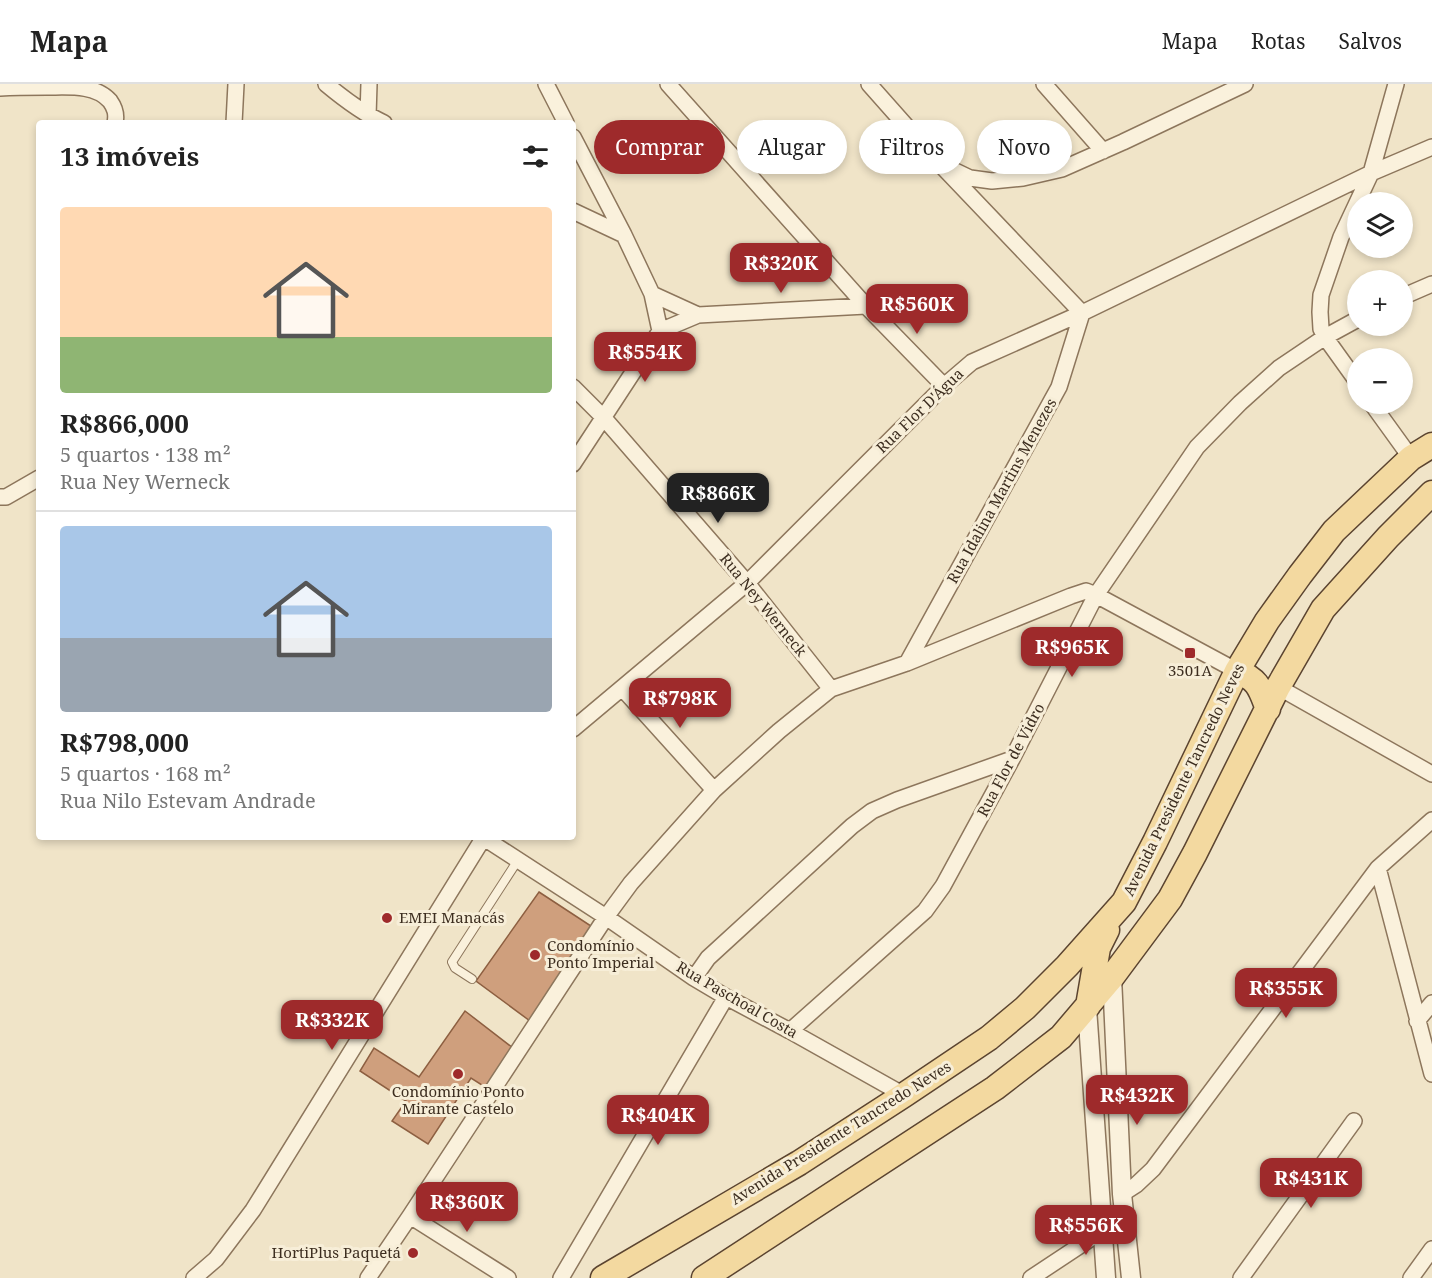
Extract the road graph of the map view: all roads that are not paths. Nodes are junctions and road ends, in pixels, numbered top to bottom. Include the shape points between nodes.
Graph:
1 (236, 84) edge
2 (326, 84) edge
3 (369, 84) edge
4 (546, 84) edge
5 (668, 84) edge
6 (869, 84) edge
7 (1044, 84) edge
8 (1245, 84) edge
9 (1396, 84) edge
10 (0, 88) edge
11 (368, 116) junction
12 (116, 120) edge
13 (234, 120) edge
14 (377, 120) edge
15 (564, 120) edge
16 (900, 120) edge
17 (576, 143) edge
18 (1432, 147) edge
19 (1103, 152) junction
20 (1371, 173) junction
21 (949, 174) edge
22 (961, 174) edge
23 (576, 213) edge
24 (624, 235) junction
25 (1432, 284) edge
26 (1413, 292) edge
27 (651, 294) junction
28 (866, 306) junction
29 (1082, 313) junction
30 (698, 315) junction
31 (1347, 325) edge
32 (660, 330) junction
33 (1325, 337) junction
34 (1347, 367) edge
35 (944, 386) junction
36 (576, 390) edge
37 (1379, 414) edge
38 (603, 417) junction
39 (1432, 445) edge
40 (1411, 458) junction
41 (576, 459) edge
42 (36, 480) edge
43 (1432, 493) edge
44 (0, 497) edge
45 (747, 583) junction
46 (1096, 595) junction
47 (907, 663) junction
48 (1237, 670) junction
49 (622, 688) junction
50 (831, 689) junction
51 (1273, 698) junction
52 (576, 726) edge
53 (1012, 759) junction
54 (1432, 774) edge
55 (714, 790) junction
56 (1432, 820) edge
57 (482, 840) edge
58 (488, 840) edge
59 (518, 860) junction
60 (1378, 868) junction
61 (1124, 902) junction
62 (606, 917) junction
63 (1112, 977) junction
64 (694, 978) junction
65 (472, 979) dead end
66 (726, 997) junction
67 (1432, 1003) edge
68 (1087, 1008) junction
69 (1418, 1021) junction
70 (790, 1031) junction
71 (1432, 1074) edge
72 (904, 1095) junction
73 (1354, 1121) dead end
74 (1122, 1194) junction
75 (410, 1216) junction
76 (1102, 1231) junction
77 (1432, 1249) edge
78 (612, 1274) edge
79 (194, 1278) edge
80 (368, 1278) edge
81 (508, 1278) edge
82 (561, 1278) edge
83 (704, 1278) edge
84 (1030, 1278) edge
85 (1106, 1278) edge
86 (1131, 1278) edge
87 (1241, 1278) edge
88 (1412, 1278) edge

1 - 13 street
2 - 11 street
3 - 11 street
4 - 15 street
5 - 28 street
6 - 16 street
7 - 19 street
8 - 19 street
9 - 20 street
10 - 12 street via 82,87 98,91 115,108
11 - 14 street
17 - 24 street
18 - 20 street, Rua Flor D'Água
19 - 22 street via 1062,169 1023,178 992,182
20 - 29 street, Rua Flor D'Água
20 - 33 street via 1341,237 1321,295 1320,320
21 - 29 street
23 - 24 street
24 - 27 street
25 - 26 street
27 - 30 street
27 - 32 street
28 - 30 street
28 - 35 street
29 - 35 street, Rua Flor D'Água via 972,362
29 - 47 street, Rua Idalina Martins Menezes via 1059,387
30 - 32 street
31 - 33 street, Rua Flor de Vidro
32 - 38 street
33 - 34 street
33 - 46 street, Rua Flor de Vidro via 1280,368 1197,447
35 - 45 street, Rua Flor D'Água
36 - 38 street, Rua Ney Werneck
37 - 40 street
38 - 41 street
38 - 45 street, Rua Ney Werneck
39 - 40 main road, Avenida Presidente Tancredo Neves
40 - 48 main road, Avenida Presidente Tancredo Neves via 1334,531 1267,621
42 - 44 street
43 - 51 main road via 1323,609
45 - 49 street, Rua Flor D'Água
45 - 50 street, Rua Ney Werneck
46 - 47 street via 1086,591 1071,596
46 - 48 street
46 - 53 street, Rua Flor de Vidro
47 - 50 street
48 - 51 main road
48 - 61 main road, Avenida Presidente Tancredo Neves
49 - 52 street, Rua Flor D'Água
49 - 55 street
50 - 55 street
51 - 54 street
51 - 63 main road via 1170,898
53 - 64 street via 872,811 708,958
53 - 70 street, Rua Flor de Vidro via 944,886 925,911
55 - 62 street
56 - 60 street
57 - 79 street via 253,1210 216,1259
58 - 59 street, Rua Paschoal Costa
59 - 62 street, Rua Paschoal Costa
59 - 65 lane via 452,962
60 - 69 street
60 - 74 street via 1154,1169
61 - 68 main road via 1098,948
61 - 72 main road, Avenida Presidente Tancredo Neves via 1025,1008 989,1038
62 - 64 street, Rua Paschoal Costa
62 - 75 street
63 - 68 main road
63 - 74 street
64 - 66 street, Rua Paschoal Costa
66 - 70 street, Rua Paschoal Costa
66 - 82 street
67 - 69 street
68 - 76 street
68 - 83 main road via 1061,1037 995,1088
69 - 71 street
70 - 72 street, Rua Paschoal Costa
72 - 78 main road, Avenida Presidente Tancredo Neves
73 - 87 street
74 - 86 street
75 - 80 street
75 - 81 street
76 - 84 street
76 - 85 street
77 - 88 street

